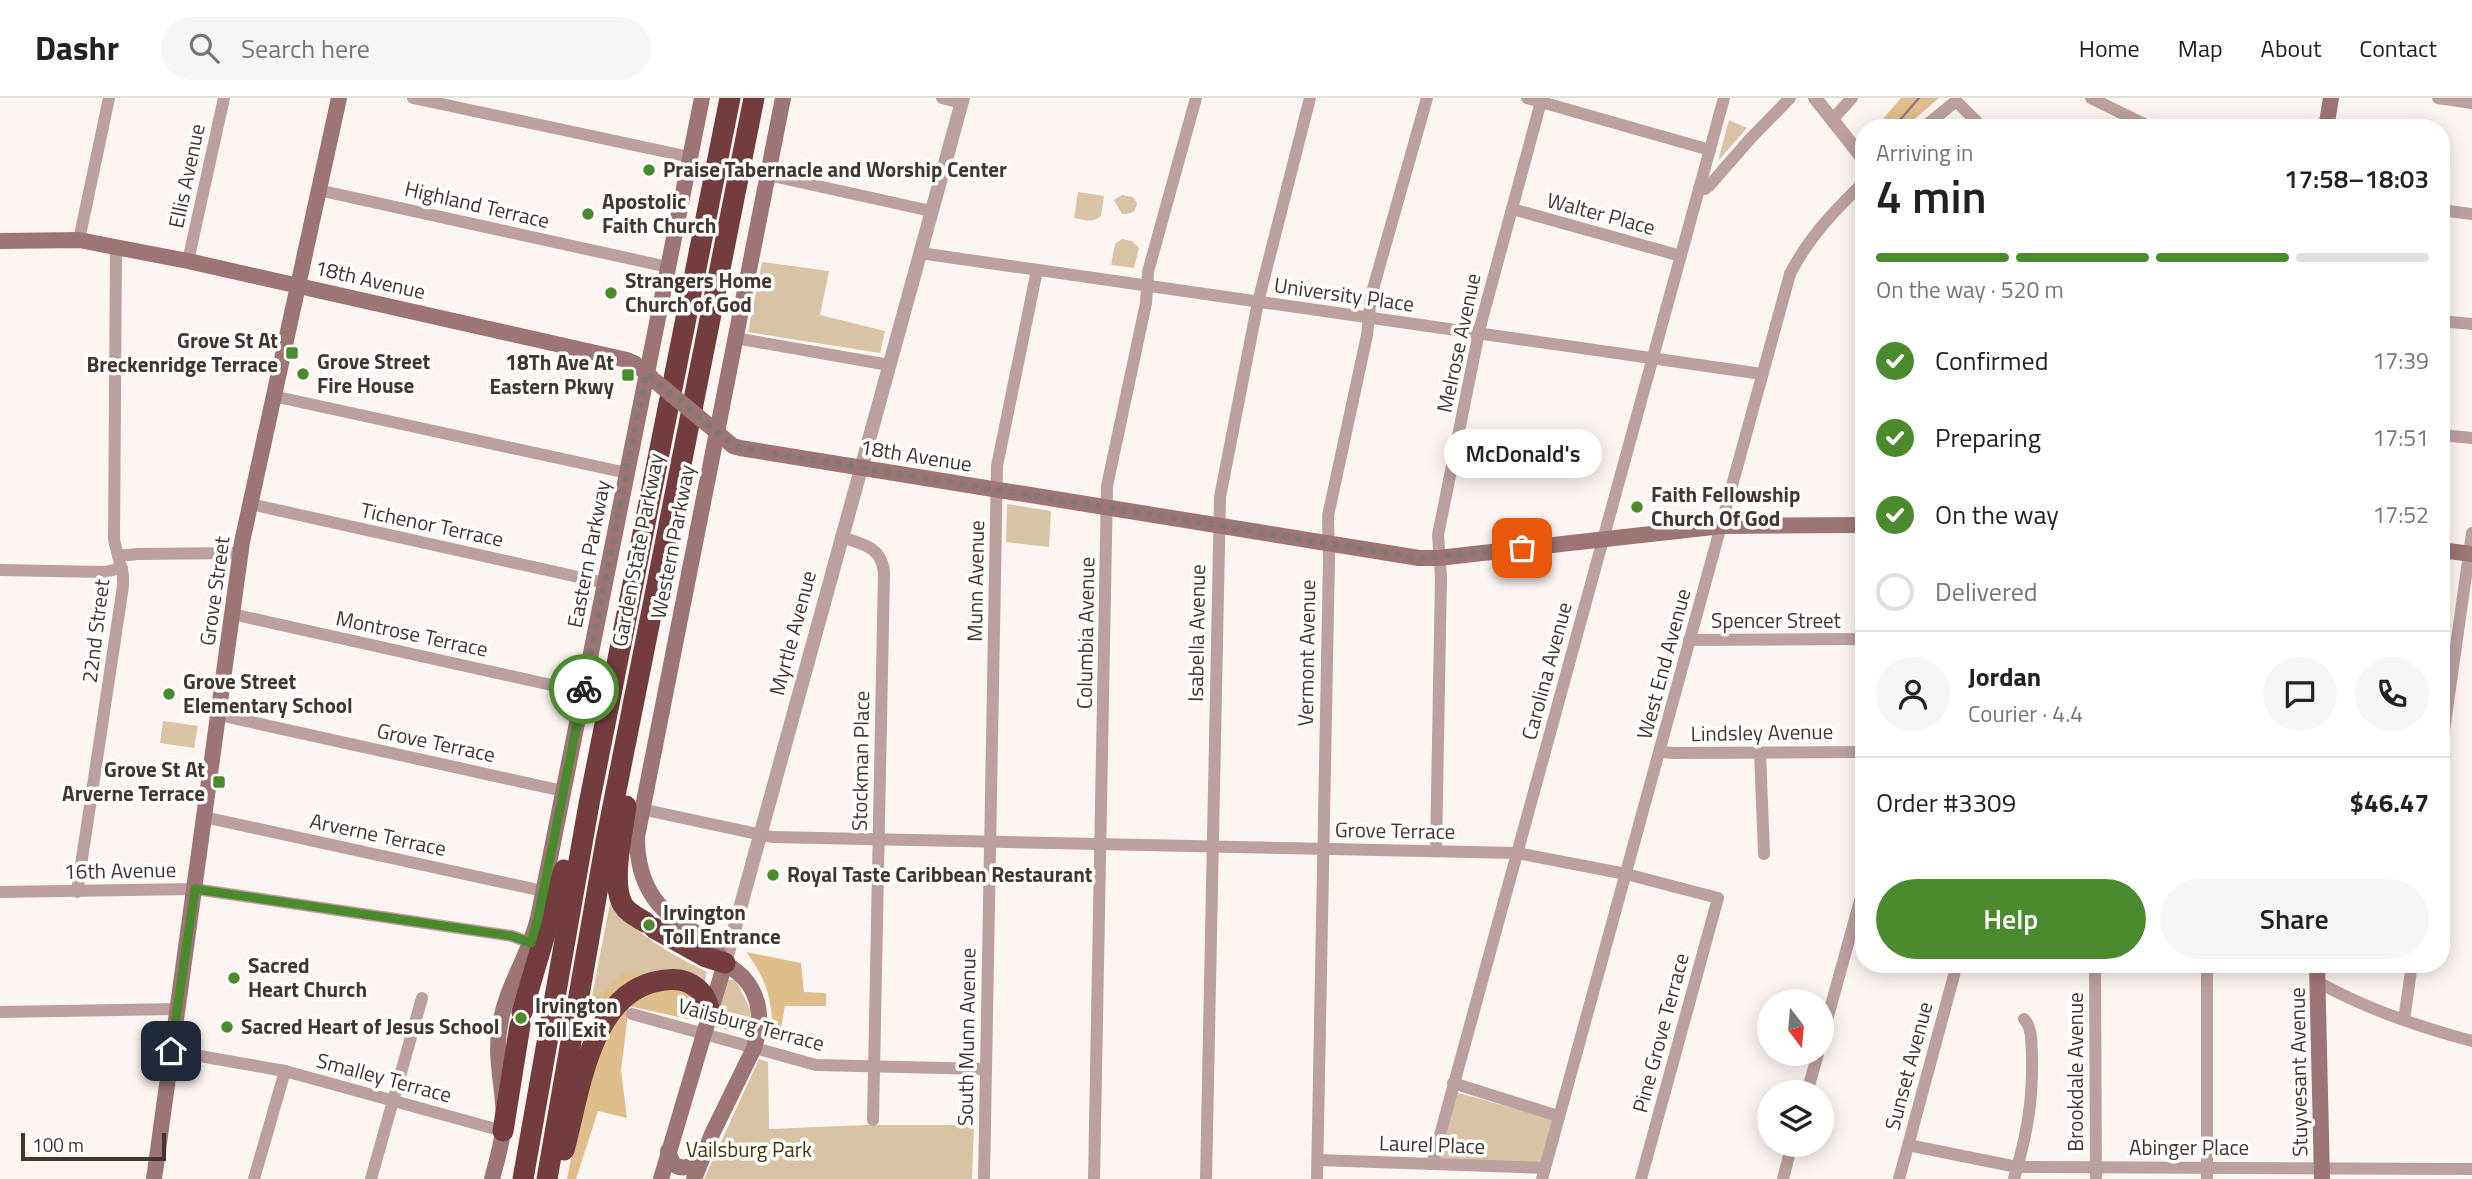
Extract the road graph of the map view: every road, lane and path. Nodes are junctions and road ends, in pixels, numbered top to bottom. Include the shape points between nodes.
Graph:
1 (109, 98) edge
2 (224, 98) edge
3 (339, 98) edge
4 (413, 98) edge
5 (702, 98) edge
6 (730, 98) edge
7 (754, 98) edge
8 (783, 98) edge
9 (942, 98) edge
10 (1196, 98) edge
11 (1310, 98) edge
12 (1427, 98) edge
13 (1527, 98) edge
14 (1724, 98) edge
15 (1790, 98) edge
16 (1815, 98) edge
17 (1852, 98) edge
18 (2091, 98) edge
19 (2331, 98) edge
20 (2443, 98) edge
21 (1542, 100) edge
22 (962, 101) edge
23 (2472, 103) edge
24 (1934, 119) edge
25 (1974, 119) edge
26 (2134, 119) edge
27 (2328, 119) edge
28 (1832, 120) junction
29 (1855, 149) edge
30 (1710, 150) junction
31 (690, 158) junction
32 (768, 174) junction
33 (1699, 188) junction
34 (318, 190) junction
35 (1855, 191) edge
36 (1512, 209) junction
37 (931, 211) junction
38 (2450, 211) edge
39 (2472, 214) edge
40 (79, 240) junction
41 (0, 241) edge
42 (116, 247) junction
43 (920, 253) junction
44 (1681, 256) junction
45 (188, 261) junction
46 (668, 267) junction
47 (1037, 270) junction
48 (298, 286) junction
49 (1146, 286) junction
50 (1258, 302) junction
51 (1368, 318) junction
52 (2450, 322) edge
53 (2472, 324) edge
54 (1478, 334) junction
55 (735, 338) junction
56 (1653, 358) junction
57 (889, 365) junction
58 (1762, 374) junction
59 (651, 377) junction
60 (274, 396) junction
61 (712, 428) junction
62 (2450, 436) edge
63 (2472, 439) edge
64 (860, 468) junction
65 (627, 473) junction
66 (997, 490) junction
67 (250, 504) junction
68 (1107, 508) junction
69 (1855, 525) edge
70 (1219, 526) junction
71 (1722, 526) junction
72 (2472, 533) edge
73 (841, 537) junction
74 (1604, 538) junction
75 (1328, 544) junction
76 (2450, 551) edge
77 (240, 553) junction
78 (2470, 554) edge
79 (1438, 558) junction
80 (120, 562) junction
81 (0, 570) edge
82 (605, 583) junction
83 (232, 614) junction
84 (646, 634) junction
85 (1855, 639) edge
86 (1689, 640) junction
87 (2450, 691) edge
88 (583, 692) junction
89 (219, 715) junction
90 (606, 716) junction
91 (1660, 751) junction
92 (1760, 752) junction
93 (1855, 752) edge
94 (563, 791) junction
95 (640, 809) junction
96 (204, 817) junction
97 (759, 835) junction
98 (878, 839) junction
99 (990, 842) junction
100 (1101, 844) junction
101 (1213, 847) junction
102 (1322, 849) junction
103 (1436, 851) junction
104 (1517, 853) junction
105 (1764, 854) dead end
106 (1626, 874) junction
107 (195, 889) junction
108 (543, 891) junction
109 (0, 892) edge
110 (77, 892) junction
111 (990, 897) joint
112 (1718, 898) joint
113 (1855, 919) edge
114 (531, 943) junction
115 (725, 963) junction
116 (1955, 973) edge
117 (2095, 973) edge
118 (2207, 973) edge
119 (2318, 973) edge
120 (2411, 973) edge
121 (2318, 982) junction
122 (1834, 995) edge
123 (422, 998) dead end
124 (178, 1009) junction
125 (0, 1012) edge
126 (632, 1014) dead end
127 (2024, 1020) dead end
128 (2404, 1020) junction
129 (707, 1024) junction
130 (2472, 1041) edge
131 (754, 1048) junction
132 (171, 1051) junction
133 (874, 1066) junction
134 (986, 1069) junction
135 (285, 1071) junction
136 (1453, 1083) junction
137 (393, 1100) junction
138 (1558, 1116) junction
139 (873, 1120) dead end
140 (503, 1131) junction
141 (1908, 1145) junction
142 (668, 1151) junction
143 (704, 1155) junction
144 (1789, 1157) edge
145 (1318, 1160) junction
146 (1432, 1164) junction
147 (2472, 1169) edge
148 (1544, 1173) edge
149 (2016, 1173) edge
150 (2096, 1173) edge
151 (2207, 1173) edge
152 (2322, 1173) edge
153 (154, 1179) edge
154 (254, 1179) edge
155 (371, 1179) edge
156 (492, 1179) edge
157 (523, 1179) edge
158 (547, 1179) edge
159 (557, 1179) edge
160 (661, 1179) edge
161 (694, 1179) edge
162 (984, 1179) edge
163 (1094, 1179) edge
164 (1206, 1179) edge
165 (1317, 1179) edge
166 (1641, 1179) edge
167 (1783, 1179) edge
168 (1899, 1179) edge

1 - 40 street
2 - 45 street, Ellis Avenue
3 - 34 main road, Grove Street
4 - 31 street
5 - 31 main road, Eastern Parkway
6 - 90 highway, Garden State Parkway
7 - 84 highway, Garden State Parkway
8 - 32 main road, Western Parkway
9 - 22 street
10 - 49 street, Columbia Avenue
11 - 50 street, Isabella Avenue
12 - 51 street, Vermont Avenue
13 - 21 street
14 - 30 street, Carolina Avenue
15 - 33 street via 1710,186
16 - 28 street
17 - 28 street
18 - 26 street
19 - 27 main road
20 - 23 street
21 - 30 street
21 - 36 street, Melrose Avenue
22 - 37 street, Myrtle Avenue
24 - 25 street via 1956,101
28 - 29 street
30 - 33 street, Carolina Avenue
31 - 46 main road, Eastern Parkway
32 - 37 street
32 - 55 main road, Western Parkway
33 - 44 street, Carolina Avenue
34 - 46 street, Highland Terrace
34 - 48 main road, Grove Street
35 - 58 street, West End Avenue via 1800,254
36 - 44 street, Walter Place
36 - 54 street, Melrose Avenue
37 - 43 street, Myrtle Avenue
38 - 39 street
40 - 41 main road, 18th Avenue
40 - 42 main road, 18th Avenue
42 - 45 main road, 18th Avenue
42 - 80 street, 22nd Street via 114,540
43 - 47 street, University Place
43 - 57 street, Myrtle Avenue
44 - 56 street, Carolina Avenue
45 - 48 main road, 18th Avenue
46 - 59 main road, Eastern Parkway
47 - 49 street, University Place
47 - 66 street, Munn Avenue via 998,461
48 - 59 main road, 18th Avenue via 627,360
48 - 60 main road, Grove Street
49 - 50 street, University Place
49 - 68 street, Columbia Avenue via 1108,481
50 - 51 street, University Place
50 - 70 street, Isabella Avenue via 1221,486
51 - 54 street, University Place
51 - 75 street, Vermont Avenue via 1328,516
52 - 53 street
54 - 56 street, University Place
54 - 79 street, Melrose Avenue via 1438,536
55 - 57 street
55 - 61 main road, Western Parkway
56 - 58 street, University Place
56 - 74 street, Carolina Avenue
57 - 64 street, Myrtle Avenue
58 - 71 street, West End Avenue
59 - 61 main road, 18th Avenue, bridge
59 - 65 main road, Eastern Parkway
60 - 65 street
60 - 67 main road, Grove Street
61 - 64 main road, 18th Avenue via 740,448
61 - 95 main road, Western Parkway
62 - 63 street
64 - 66 main road, 18th Avenue
64 - 73 street, Myrtle Avenue
65 - 82 main road, Eastern Parkway
66 - 68 main road, 18th Avenue
66 - 99 street, Munn Avenue
67 - 77 main road, Grove Street
67 - 82 street, Tichenor Terrace
68 - 70 main road, 18th Avenue
68 - 100 street, Columbia Avenue
69 - 71 main road, 18th Avenue
70 - 75 main road, 18th Avenue
70 - 101 street, Isabella Avenue
71 - 74 main road, 18th Avenue
71 - 86 street, West End Avenue
72 - 78 street
73 - 97 street, Myrtle Avenue
73 - 98 street, Stockman Place via 875,550 884,568
74 - 79 main road, 18th Avenue
74 - 104 street, Carolina Avenue
75 - 79 main road, 18th Avenue
75 - 102 street, Vermont Avenue
76 - 78 main road
77 - 80 street via 137,554
77 - 83 main road, Grove Street
78 - 87 street
79 - 103 street, Melrose Avenue
80 - 81 street via 104,572
80 - 110 street, 22nd Street via 124,586
82 - 88 main road, Eastern Parkway
83 - 88 street, Montrose Terrace
83 - 89 main road, Grove Street
84 - 115 highway via 620,899 649,925
84 - 158 highway, Garden State Parkway
85 - 86 street, Spencer Street
86 - 91 street, West End Avenue
88 - 94 main road, Eastern Parkway
89 - 94 street, Grove Terrace
89 - 96 main road, Grove Street
90 - 140 highway via 521,1018
90 - 157 highway, Garden State Parkway
91 - 92 street, Lindsley Avenue
91 - 106 street, West End Avenue
92 - 93 street, Lindsley Avenue
92 - 105 street
94 - 108 main road, Eastern Parkway
95 - 97 street, Grove Terrace
95 - 115 main road, Western Parkway via 638,852 650,892 669,914 711,944
96 - 107 main road, Grove Street
96 - 108 street, Arverne Terrace
97 - 98 street, Grove Terrace
97 - 115 street, Myrtle Avenue
98 - 99 street, Grove Terrace
98 - 133 street, Stockman Place
99 - 100 street, Grove Terrace
99 - 111 street, Munn Avenue
100 - 101 street, Grove Terrace
100 - 163 street, Columbia Avenue
101 - 102 street, Grove Terrace
101 - 164 street, Isabella Avenue
102 - 103 street, Grove Terrace
102 - 145 street, Vermont Avenue
103 - 104 street, Grove Terrace
104 - 106 street, Grove Terrace
104 - 136 street, Carolina Avenue
106 - 112 street, Grove Terrace
106 - 138 street, West End Avenue
107 - 110 street, 16th Avenue
107 - 114 street, 16th Avenue via 512,936
107 - 124 main road, Grove Street
108 - 114 main road, Eastern Parkway
109 - 110 street, 16th Avenue
111 - 134 street, South Munn Avenue
112 - 166 street, Pine Grove Terrace
113 - 122 street
114 - 140 main road, Eastern Parkway via 509,988 500,1024
115 - 129 main road, Myrtle Avenue
115 - 131 main road, Western Parkway via 744,978 759,1005
116 - 141 street, Sunset Avenue
117 - 150 street, Brookdale Avenue
118 - 151 street
119 - 121 main road, Stuyvesant Avenue
120 - 128 street
121 - 128 street via 2345,998
121 - 152 main road, Stuyvesant Avenue
123 - 137 street
124 - 125 street
124 - 132 main road, Grove Street
126 - 129 street, Vailsburg Terrace
127 - 149 street via 2031,1037 2033,1093
128 - 130 street
129 - 131 street, Vailsburg Terrace
129 - 142 main road, Myrtle Avenue
129 - 159 highway via 708,1005 700,990 676,979 640,987 616,1004 591,1051
131 - 133 street, Vailsburg Terrace via 816,1065
131 - 143 main road, Western Parkway
132 - 135 street, Smalley Terrace
132 - 153 main road, Grove Street
133 - 134 street, Vailsburg Terrace
133 - 139 street, Stockman Place
134 - 162 street, South Munn Avenue
135 - 137 street, Smalley Terrace
135 - 154 street
136 - 138 street
136 - 146 street, Carolina Avenue
137 - 140 street, Smalley Terrace
137 - 155 street
138 - 148 street, West End Avenue
140 - 156 main road, Eastern Parkway
141 - 149 street, Abinger Place
141 - 168 street, Sunset Avenue
142 - 143 main road via 673,1164 684,1168
142 - 160 main road, Myrtle Avenue
143 - 161 main road, Western Parkway
144 - 167 street
145 - 146 street, Laurel Place
145 - 165 street, Vermont Avenue
146 - 148 street, Laurel Place
147 - 152 street, Abinger Place
149 - 150 street, Abinger Place
150 - 151 street, Abinger Place
151 - 152 street, Abinger Place

